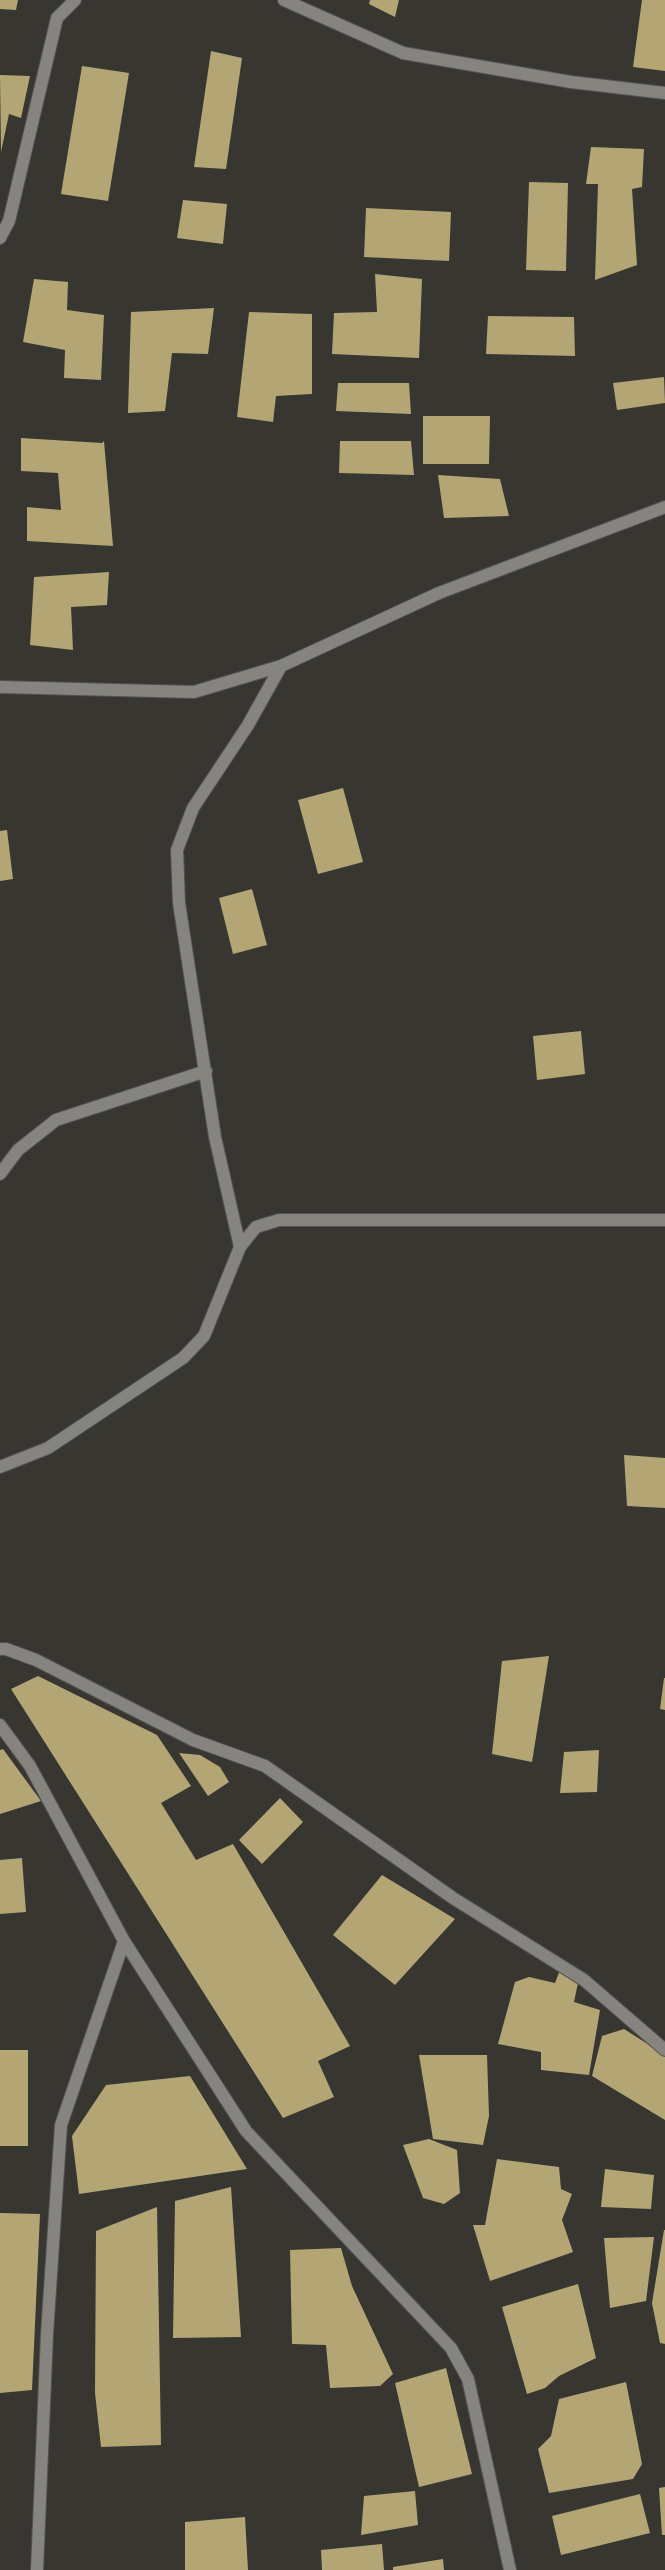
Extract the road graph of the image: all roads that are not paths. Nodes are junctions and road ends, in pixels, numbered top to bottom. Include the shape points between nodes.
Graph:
1 (76, 0) edge
2 (284, 0) edge
3 (665, 93) edge
4 (0, 238) edge
5 (665, 507) edge
6 (281, 666) junction
7 (0, 687) edge
8 (206, 1071) junction
9 (0, 1174) edge
10 (665, 1220) edge
11 (240, 1247) junction
12 (0, 1467) edge
13 (0, 1649) edge
14 (0, 1725) edge
15 (124, 1941) junction
16 (665, 2050) edge
17 (37, 2570) edge
18 (510, 2570) edge

1 - 4 street via 57,18 8,221
2 - 3 street via 403,53 571,82
5 - 6 street via 439,593
6 - 7 street via 194,692
6 - 8 street via 248,725 193,808 177,850 179,903
8 - 9 street via 56,1120 18,1150
8 - 11 street via 216,1137
10 - 11 street via 279,1220 256,1227
11 - 12 street via 204,1336 183,1358 48,1448
13 - 16 street via 36,1660 194,1740 265,1766 453,1898 584,1980
14 - 15 street via 30,1766
15 - 17 street via 61,2125 47,2334
15 - 18 street via 246,2131 451,2348 468,2379

